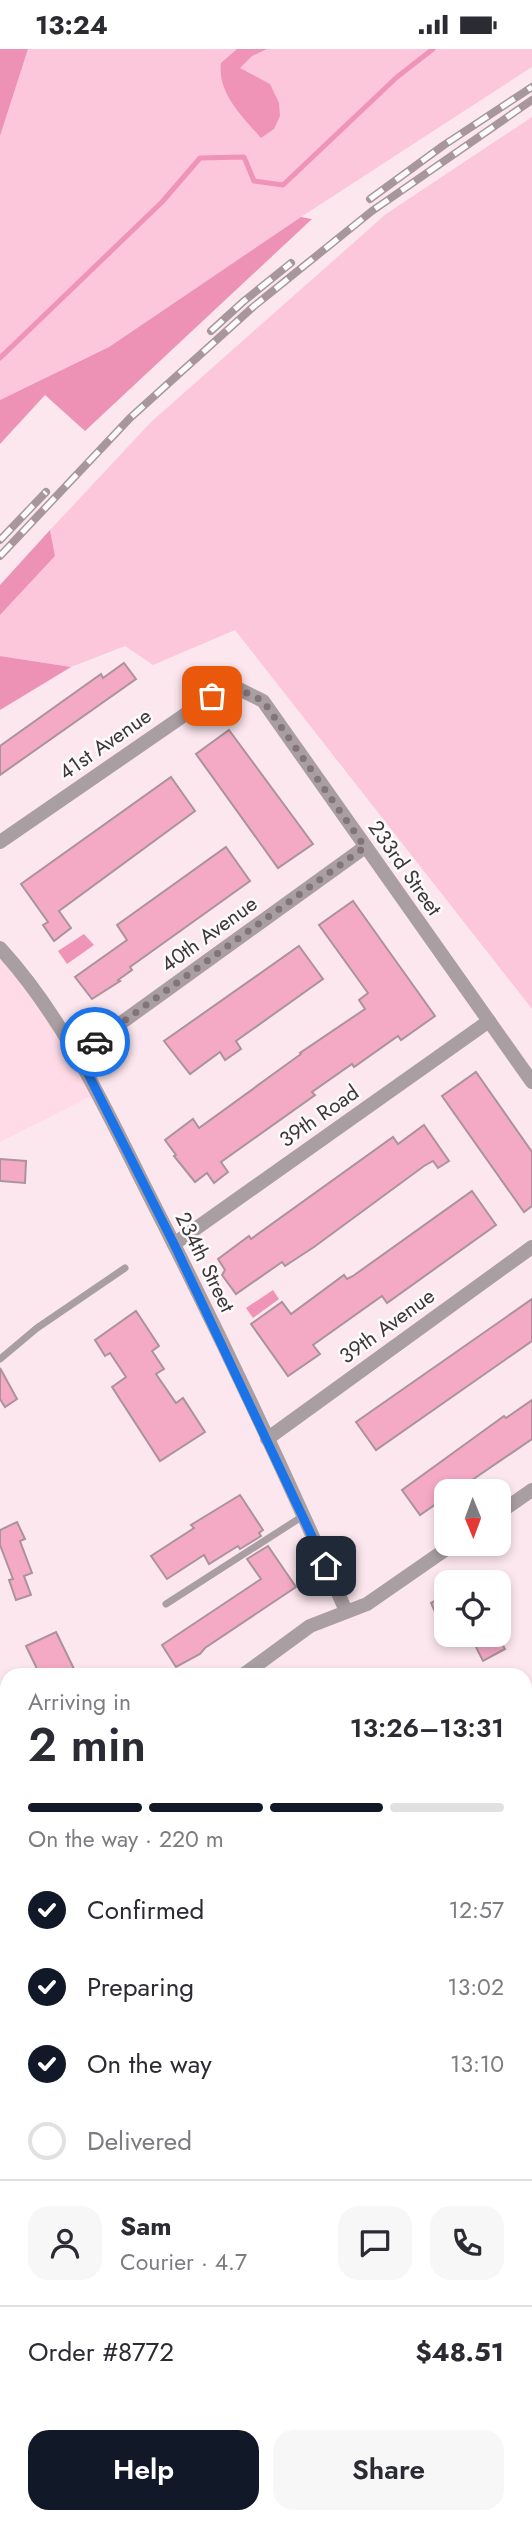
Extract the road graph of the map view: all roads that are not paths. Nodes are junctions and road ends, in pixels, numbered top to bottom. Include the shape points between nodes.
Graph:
1 (237, 688) joint
2 (0, 842) edge
3 (365, 847) junction
4 (0, 948) edge
5 (489, 1021) junction
6 (78, 1054) junction
7 (532, 1082) edge
8 (174, 1244) junction
9 (532, 1247) edge
10 (125, 1268) dead end
11 (0, 1359) edge
12 (267, 1439) junction
13 (532, 1490) edge
14 (511, 1505) edge
15 (303, 1516) junction
16 (436, 1556) edge
17 (166, 1604) dead end
18 (346, 1611) junction
19 (253, 1668) edge

1 - 2 street, 41st Avenue via 212,696
1 - 3 street, 233rd Street via 263,701
3 - 5 street, 233rd Street
3 - 6 street, 40th Avenue
4 - 6 street, 234th Street
5 - 7 street, 233rd Street
5 - 8 street, 39th Road
6 - 8 street, 234th Street
8 - 12 street, 234th Street
9 - 12 street, 39th Avenue
10 - 11 lane
12 - 15 street, 234th Street
13 - 14 street
15 - 17 lane
15 - 18 street, 234th Street
16 - 18 street via 367,1604
18 - 19 street via 310,1626

